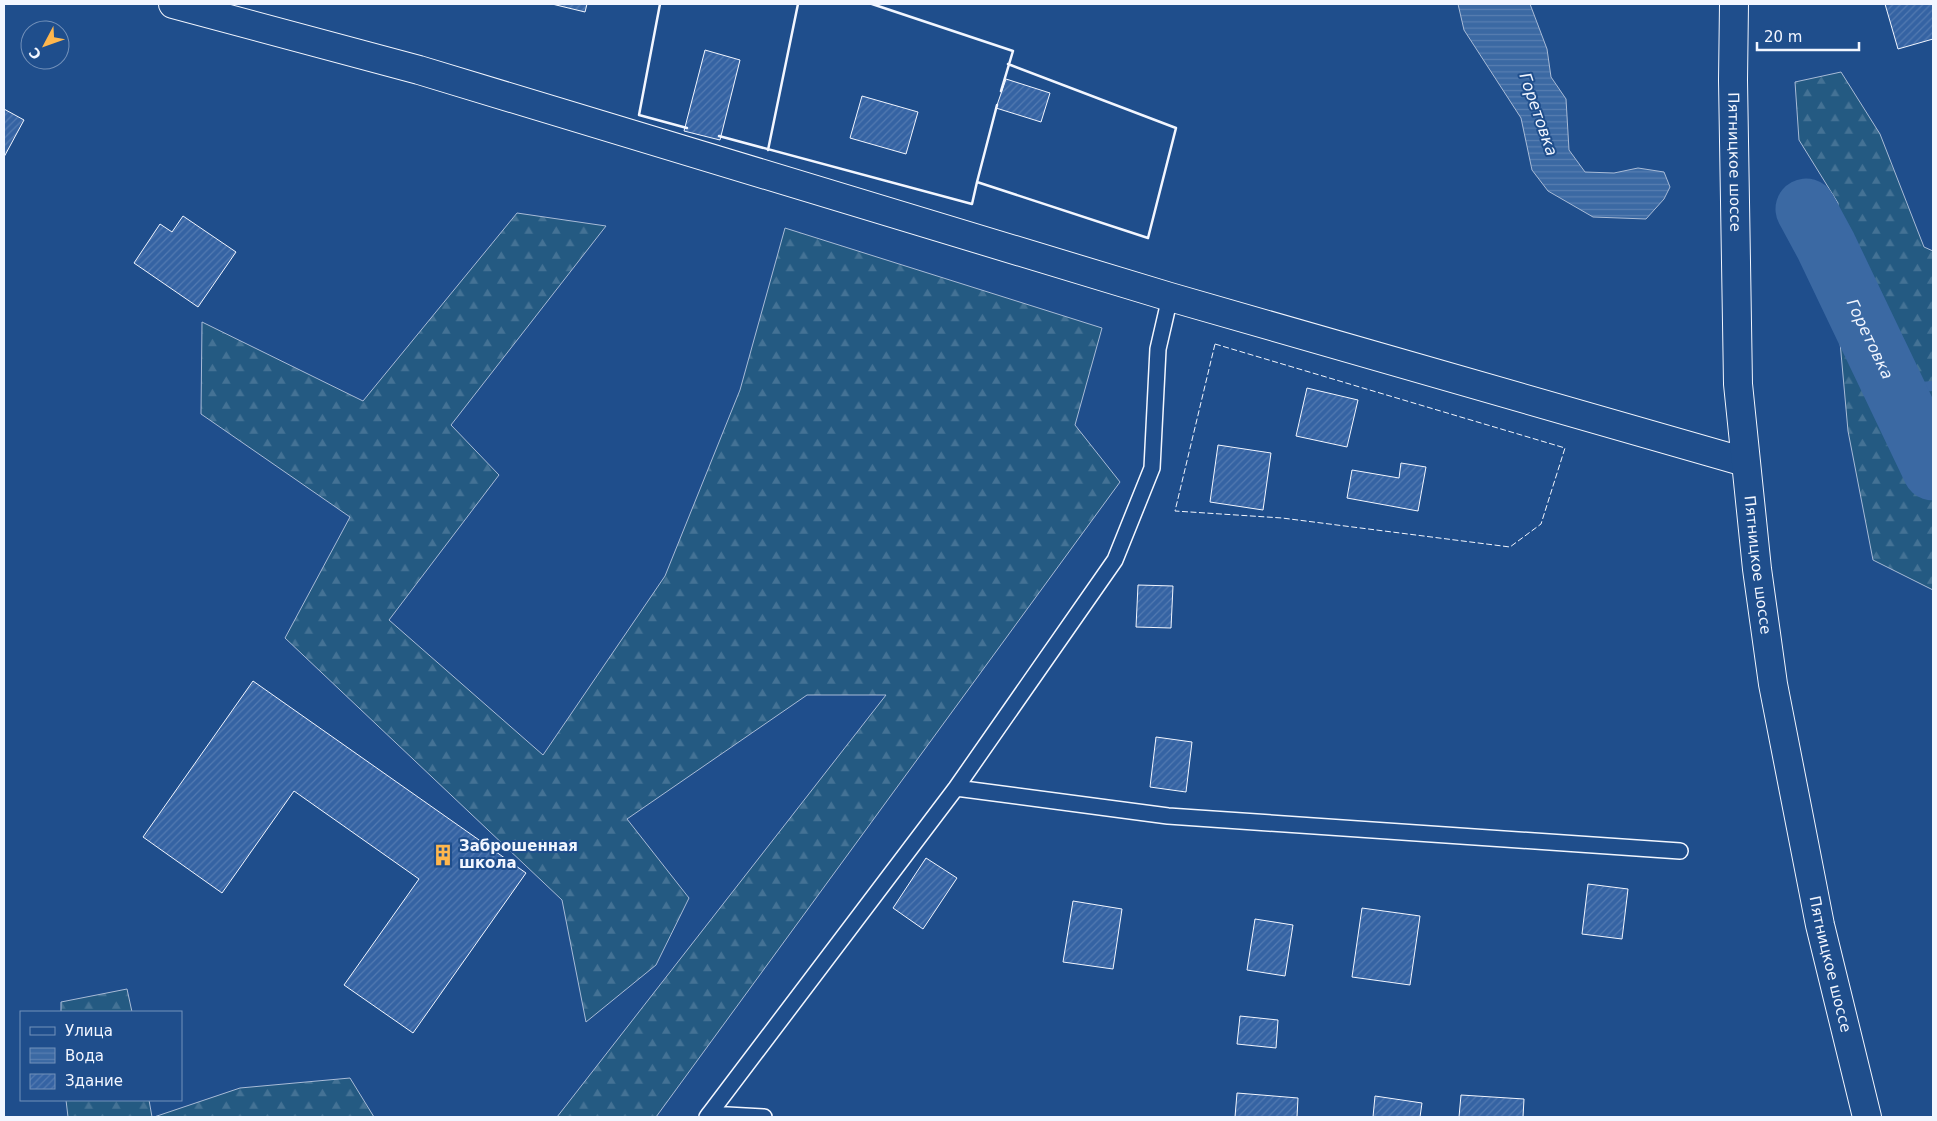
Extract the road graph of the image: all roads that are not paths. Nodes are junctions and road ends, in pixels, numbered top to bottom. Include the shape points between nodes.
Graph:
1 (173, 4) edge
2 (1734, 4) edge
3 (1170, 297) junction
4 (1745, 462) junction
5 (956, 788) junction
6 (1680, 851) dead end
7 (708, 1116) edge
8 (764, 1117) edge
9 (1867, 1117) edge

1 - 3 street via 419,70
2 - 4 street, Пятницкое шоссе via 1732,80 1738,374
3 - 4 street
3 - 5 lane via 1158,349 1152,468 1115,560
4 - 9 street, Пятницкое шоссе via 1775,694 1820,925
5 - 6 lane via 1168,816
5 - 7 lane
7 - 8 lane

